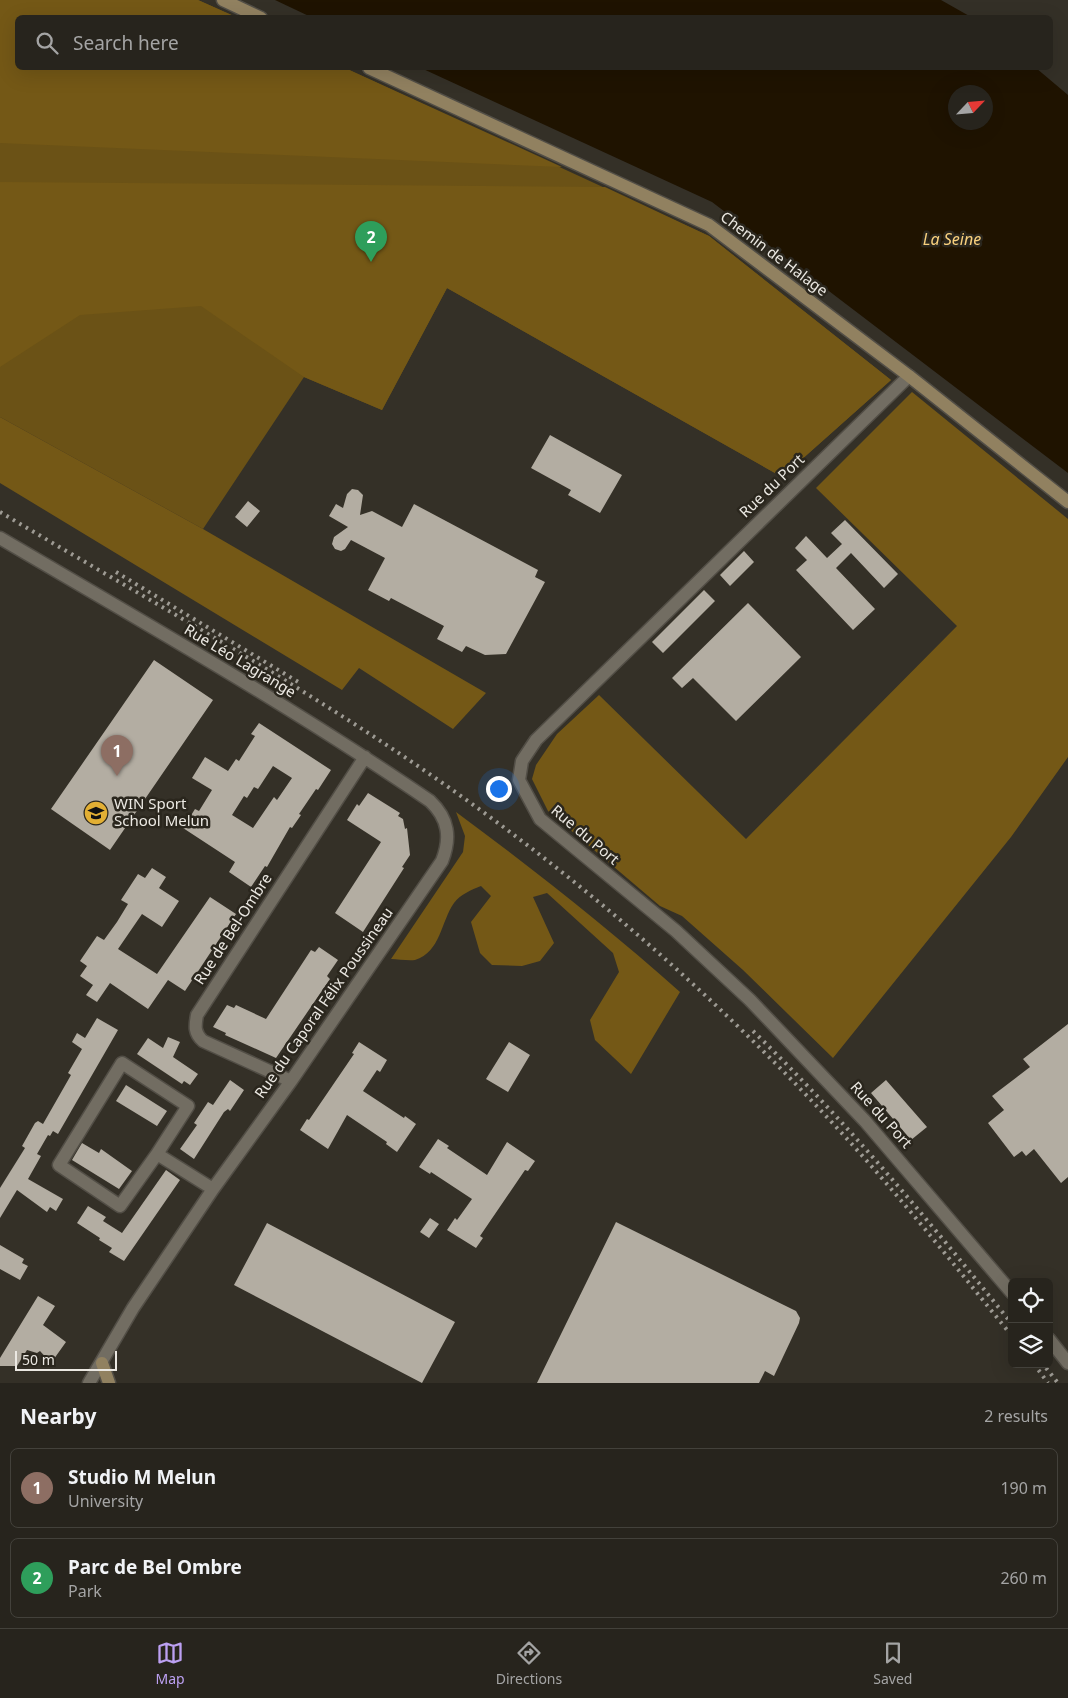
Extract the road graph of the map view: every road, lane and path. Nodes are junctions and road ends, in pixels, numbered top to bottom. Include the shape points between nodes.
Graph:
1 (223, 0) edge
2 (255, 15) edge
3 (373, 70) edge
4 (909, 376) junction
5 (1068, 502) edge
6 (0, 538) edge
7 (365, 756) junction
8 (448, 830) joint
9 (291, 1081) junction
10 (157, 1154) junction
11 (213, 1189) junction
12 (1008, 1288) edge
13 (1053, 1344) edge
14 (1068, 1362) edge
15 (102, 1363) junction
16 (89, 1383) edge
17 (109, 1383) edge

1 - 2 street
3 - 4 street, Chemin de Halage via 709,225
4 - 5 street, Chemin de Halage
4 - 12 street, Rue du Port via 536,740 522,761 519,780 540,819 676,931 821,1072
6 - 7 street, Rue Léo Lagrange
7 - 8 street, Rue Léo Lagrange via 439,809
7 - 9 street, Rue de Bel-Ombre via 197,1015 195,1028 203,1041
8 - 9 street, Rue du Caporal Félix Poussineau via 448,845 442,861
9 - 11 street, Rue du Caporal Félix Poussineau
10 - 10 street via 188,1106 122,1062 59,1165 120,1206
10 - 11 street
11 - 15 street, Rue du Caporal Félix Poussineau via 132,1308
13 - 14 street
15 - 16 street, Rue du Caporal Félix Poussineau
15 - 17 street

